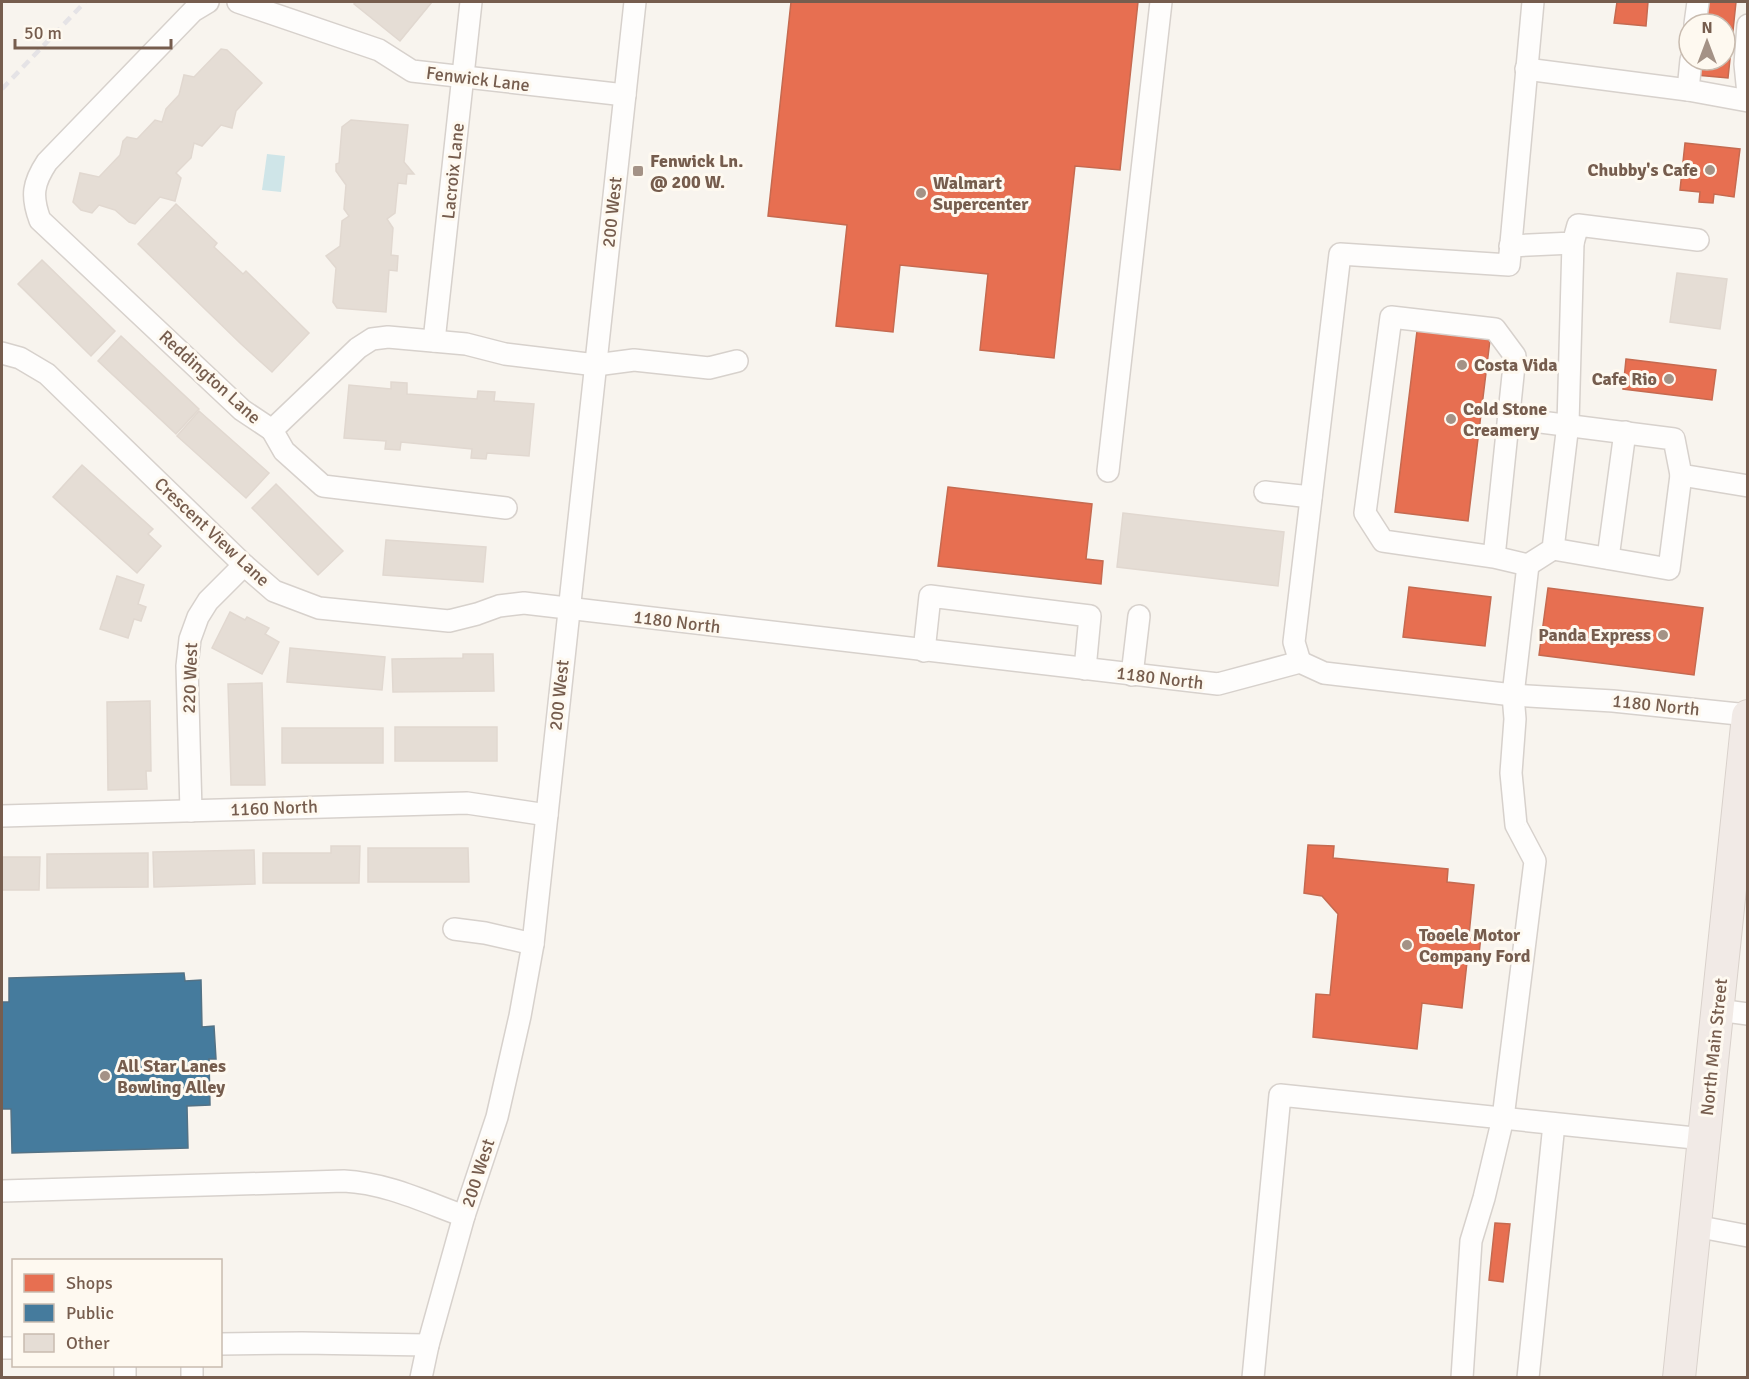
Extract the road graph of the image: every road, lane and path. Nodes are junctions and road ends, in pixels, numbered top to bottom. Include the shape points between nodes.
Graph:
1 (208, 2) edge
2 (238, 2) edge
3 (471, 2) edge
4 (635, 2) edge
5 (1161, 2) edge
6 (1533, 2) edge
7 (1748, 25) edge
8 (1526, 69) junction
9 (1690, 72) edge
10 (464, 78) junction
11 (1688, 90) junction
12 (1748, 94) edge
13 (625, 95) junction
14 (1748, 101) edge
15 (1698, 240) dead end
16 (1573, 243) junction
17 (1510, 246) junction
18 (434, 341) junction
19 (2, 353) edge
20 (737, 361) dead end
21 (596, 365) junction
22 (1509, 418) junction
23 (1568, 424) junction
24 (272, 430) junction
25 (1625, 432) junction
26 (1108, 471) dead end
27 (1681, 475) junction
28 (1748, 486) edge
29 (1265, 492) dead end
30 (1311, 497) junction
31 (506, 508) dead end
32 (1553, 549) junction
33 (1494, 557) junction
34 (1608, 558) junction
35 (244, 565) junction
36 (1527, 565) junction
37 (568, 609) junction
38 (1139, 616) dead end
39 (924, 651) junction
40 (1300, 662) junction
41 (1085, 669) junction
42 (1132, 675) junction
43 (1513, 695) junction
44 (1748, 715) edge
45 (191, 811) junction
46 (547, 814) junction
47 (2, 816) edge
48 (454, 929) dead end
49 (532, 944) junction
50 (1733, 1012) edge
51 (1503, 1118) junction
52 (1554, 1124) junction
53 (1704, 1139) junction
54 (2, 1191) edge
55 (464, 1216) junction
56 (1695, 1226) junction
57 (1748, 1236) edge
58 (222, 1344) edge
59 (428, 1345) junction
60 (421, 1377) edge
61 (1253, 1377) edge
62 (1462, 1377) edge
63 (1528, 1377) edge
64 (1679, 1377) edge

1 - 24 street, Reddington Lane via 193,11 47,162 34,189 35,206 40,220 242,410
2 - 10 street, Fenwick Lane via 379,50 412,71
3 - 10 street, Lacroix Lane
4 - 13 street, 200 West
5 - 26 street
6 - 8 street
7 - 12 street
8 - 11 street
8 - 17 street
9 - 11 street
10 - 13 street, Fenwick Lane
10 - 18 street, Lacroix Lane
11 - 14 street
13 - 21 street, 200 West
15 - 16 street via 1578,225
16 - 17 street
16 - 23 street
17 - 30 street via 1509,265 1340,254
18 - 21 street, Reddington Lane
18 - 24 street, Reddington Lane via 372,339
19 - 35 street, Crescent View Lane via 20,358 47,374
20 - 21 street, Reddington Lane via 709,368 634,360
21 - 37 street, 200 West
22 - 23 street
22 - 33 street
22 - 33 street via 1515,356 1494,329 1390,317 1365,513 1383,541
23 - 25 street
23 - 32 street
24 - 31 street via 284,451 324,486
25 - 27 street via 1674,439
25 - 34 street
27 - 28 street
27 - 34 street via 1669,569
29 - 30 street
30 - 40 street via 1294,642
32 - 34 street
32 - 36 street
33 - 36 street
35 - 37 street, Crescent View Lane via 274,591 319,608 449,621 524,603
35 - 45 street, 220 West via 208,601 190,639 187,666
36 - 43 street
37 - 39 street, 1180 North
37 - 46 street, 200 West
38 - 42 street
39 - 41 street, 1180 North
39 - 41 street via 930,596 1090,616
40 - 42 street, 1180 North via 1218,684
40 - 43 street, 1180 North via 1324,673
41 - 42 street, 1180 North
43 - 44 street, 1180 North
43 - 51 street via 1511,773 1516,825 1535,861
44 - 50 highway, North Main Street
45 - 46 street, 1160 North via 467,803
45 - 47 street, 1160 North
46 - 49 street, 200 West
48 - 49 street
49 - 55 street, 200 West via 497,1117
50 - 53 highway, North Main Street
51 - 52 street
51 - 61 street via 1280,1095
51 - 62 street via 1471,1241
52 - 53 street
52 - 63 street
53 - 56 highway, North Main Street
54 - 55 street via 362,1182
55 - 59 street, 200 West
56 - 57 street
56 - 64 highway, North Main Street
58 - 59 street
59 - 60 street, 200 West

